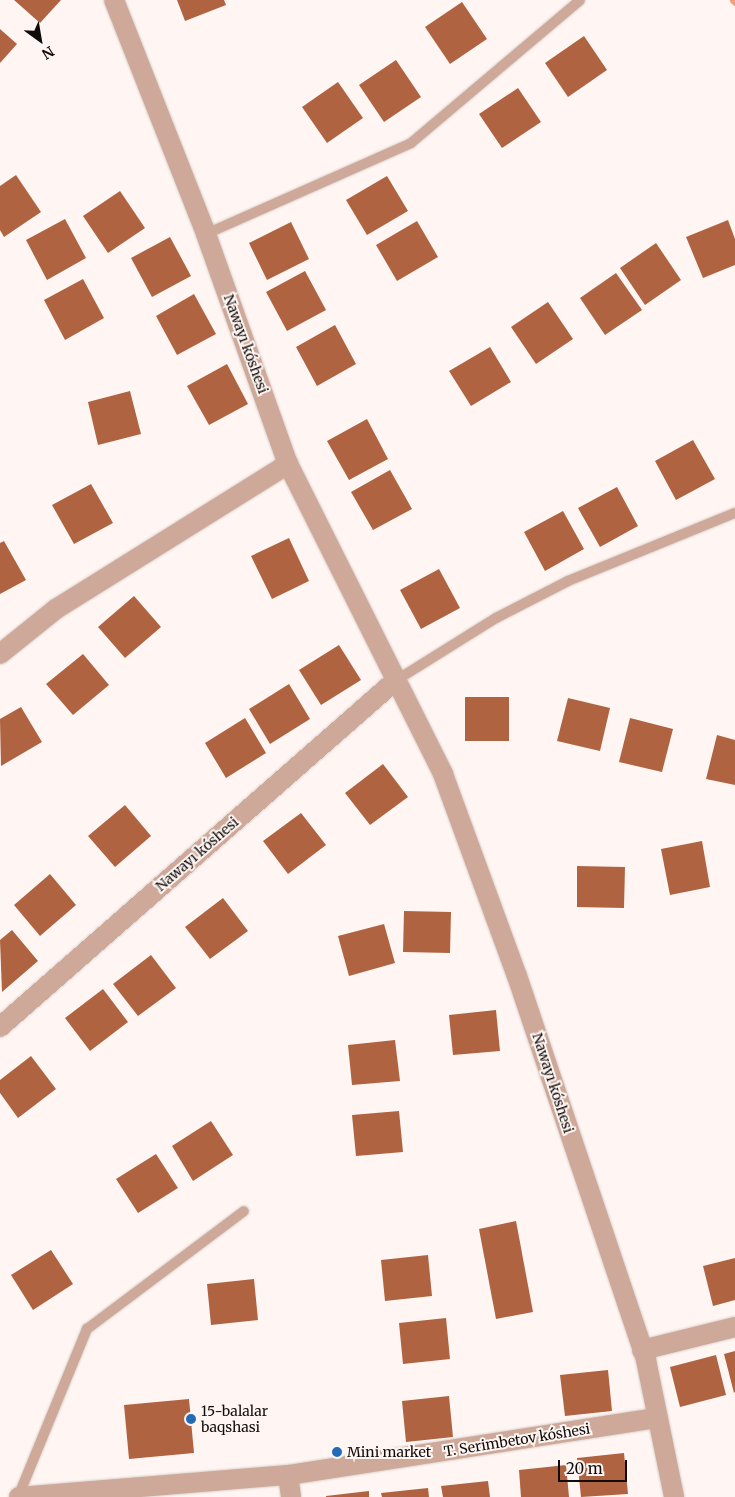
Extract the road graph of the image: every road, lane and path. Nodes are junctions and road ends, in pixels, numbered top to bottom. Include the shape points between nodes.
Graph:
1 (114, 0) edge
2 (580, 0) edge
3 (206, 234) junction
4 (288, 464) junction
5 (735, 513) edge
6 (0, 654) edge
7 (395, 681) junction
8 (0, 1027) edge
9 (244, 1211) dead end
10 (735, 1327) edge
11 (642, 1350) junction
12 (658, 1418) junction
13 (288, 1475) junction
14 (19, 1497) edge
15 (291, 1497) edge
16 (674, 1497) edge

1 - 3 street, Nawayı kóshesi
2 - 3 lane via 411,143
3 - 4 street, Nawayı kóshesi
4 - 6 street via 56,609
4 - 7 street, Nawayı kóshesi
5 - 7 lane via 568,581 496,618
7 - 8 street, Nawayı kóshesi
7 - 11 street, Nawayı kóshesi via 443,774 517,976
9 - 14 lane via 87,1329
10 - 11 street
11 - 12 street, Nawayı kóshesi
12 - 13 street, T. Serimbetov kóshesi
12 - 16 street, Nawayı kóshesi
13 - 14 street, T. Serimbetov kóshesi
13 - 15 street

